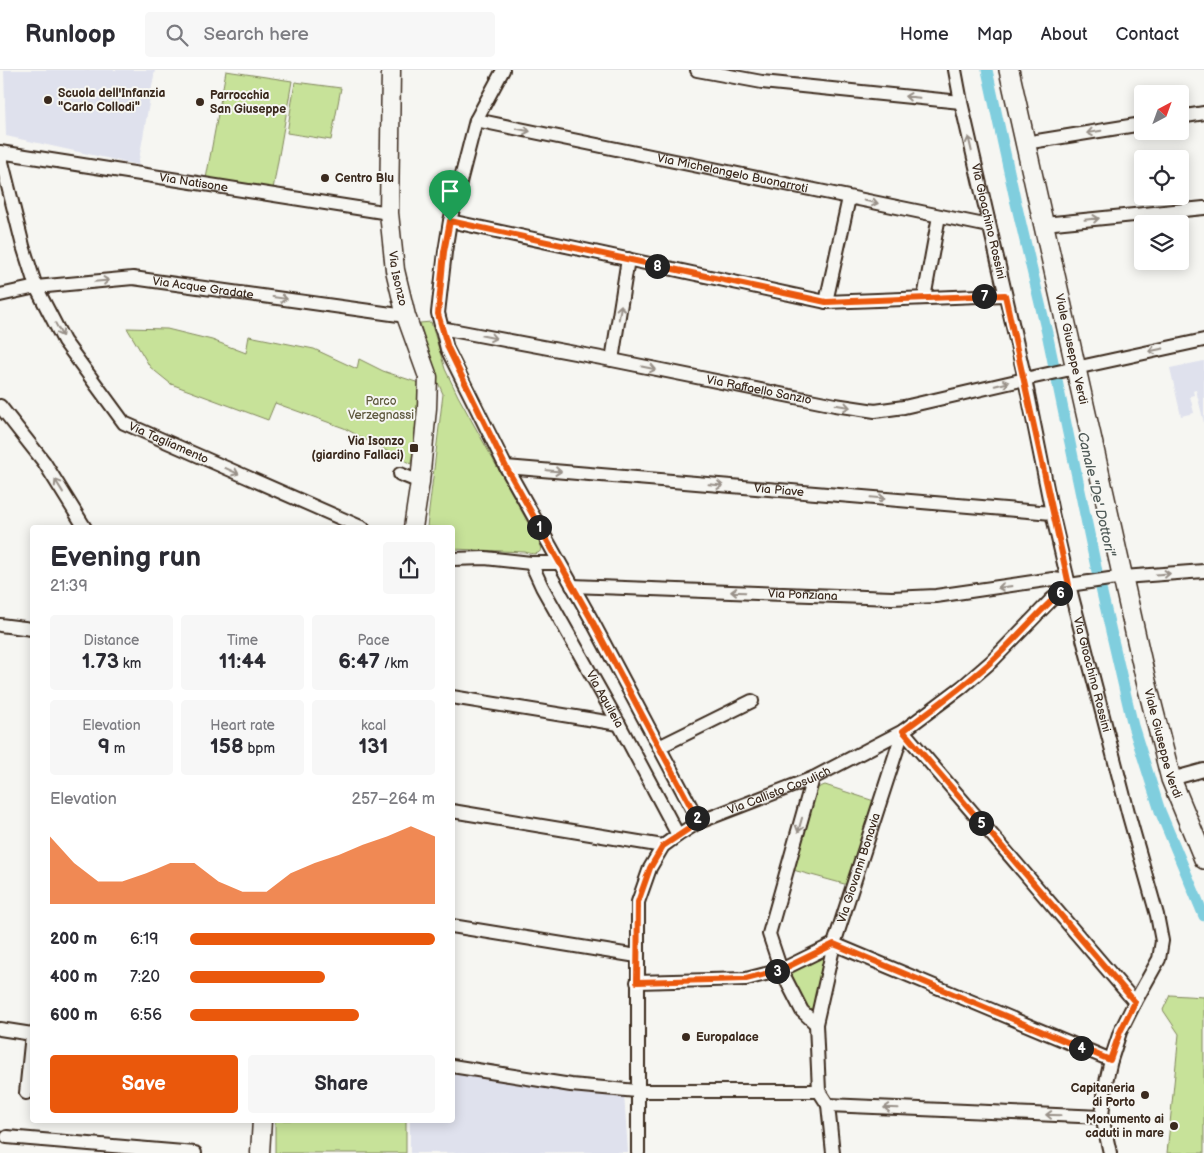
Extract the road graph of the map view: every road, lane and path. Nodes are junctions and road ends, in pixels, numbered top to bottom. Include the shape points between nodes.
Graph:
1 (391, 70) edge
2 (503, 70) edge
3 (696, 70) edge
4 (955, 70) edge
5 (1009, 70) edge
6 (961, 102) junction
7 (1204, 113) edge
8 (1189, 116) edge
9 (476, 120) junction
10 (1134, 125) edge
11 (1025, 143) junction
12 (0, 153) edge
13 (849, 198) junction
14 (1204, 208) edge
15 (389, 213) junction
16 (939, 216) junction
17 (450, 221) junction
18 (1044, 224) junction
19 (989, 226) junction
20 (628, 259) junction
21 (36, 287) junction
22 (0, 295) edge
23 (1005, 295) junction
24 (924, 298) junction
25 (826, 302) junction
26 (406, 316) junction
27 (442, 328) junction
28 (1204, 340) edge
29 (612, 360) junction
30 (1069, 369) junction
31 (1024, 379) junction
32 (0, 406) edge
33 (506, 467) junction
34 (400, 474) dead end
35 (420, 482) junction
36 (1052, 513) junction
37 (83, 525) edge
38 (356, 525) edge
39 (413, 525) edge
40 (455, 559) edge
41 (531, 563) junction
42 (559, 563) junction
43 (1204, 571) edge
44 (1108, 579) junction
45 (1034, 583) junction
46 (1069, 585) junction
47 (572, 586) junction
48 (1051, 600) junction
49 (0, 624) edge
50 (30, 629) edge
51 (455, 697) edge
52 (752, 701) dead end
53 (619, 724) junction
54 (903, 731) junction
55 (659, 746) junction
56 (1204, 770) edge
57 (813, 778) junction
58 (1170, 779) junction
59 (455, 811) edge
60 (699, 822) junction
61 (678, 835) junction
62 (663, 846) junction
63 (1204, 859) edge
64 (455, 926) edge
65 (834, 944) junction
66 (637, 956) junction
67 (781, 970) junction
68 (637, 982) junction
69 (1135, 1002) junction
70 (816, 1024) junction
71 (0, 1028) edge
72 (30, 1034) edge
73 (30, 1054) edge
74 (1110, 1060) junction
75 (455, 1066) edge
76 (637, 1091) junction
77 (819, 1091) junction
78 (26, 1093) dead end
79 (828, 1105) junction
80 (1102, 1117) junction
81 (262, 1123) edge
82 (7, 1137) dead end
83 (195, 1153) edge
84 (260, 1153) edge
85 (638, 1153) edge
86 (833, 1153) edge
87 (1110, 1153) edge

1 - 15 street, Via Isonzo
2 - 9 street, Via Aquileia
6 -> 3 street via 762,82
4 - 6 street, Via Gioachino Rossini
5 - 11 main road, Viale Giuseppe Verdi
19 -> 6 street, Via Gioachino Rossini
7 - 8 street
9 -> 13 street, Via Michelangelo Buonarroti
9 - 17 street, Via Aquileia
10 -> 11 street
11 - 18 main road, Viale Giuseppe Verdi
12 - 15 street, Via Natisone
12 - 21 street, Via Tagliamento
13 -> 16 street, Via Michelangelo Buonarroti
13 - 25 street
18 -> 14 street
15 - 26 street, Via Isonzo via 395,270
16 - 19 street, Via Michelangelo Buonarroti
16 - 24 street
17 - 20 street
17 - 27 street, Via Aquileia via 438,314
18 - 30 main road, Viale Giuseppe Verdi
19 - 23 street, Via Gioachino Rossini
20 - 25 street
29 -> 20 street
21 - 22 street, Via Acque Gradate
21 -> 26 street, Via Acque Gradate via 133,278
21 -> 38 street, Via Tagliamento via 64,341 124,423
23 - 24 street
23 - 31 street, Via Gioachino Rossini
24 - 25 street
26 - 35 street, Via Isonzo via 428,377
27 -> 29 street, Via Raffaello Sanzio
27 - 33 street, Via Aquileia via 448,348
28 -> 30 street, Via Raffaello Sanzio
29 -> 31 street, Via Raffaello Sanzio via 875,412
30 - 31 street, Via Raffaello Sanzio
30 - 44 main road, Viale Giuseppe Verdi
31 - 36 street, Via Gioachino Rossini
37 -> 32 street via 44,462
33 -> 36 street, Via Piave
33 - 42 street, Via Aquileia
34 - 35 street
35 - 39 street, Via Isonzo
36 - 46 street, Via Gioachino Rossini
40 - 41 street via 485,558
41 - 42 street
41 - 53 street, Via Aquileia
42 - 47 street, Via Aquileia
44 -> 43 street, Via Callisto Cosulich
44 - 46 street, Via Callisto Cosulich
44 - 58 main road, Viale Giuseppe Verdi via 1146,681
45 - 46 street, Via Ponziana via 1053,579
45 -> 47 street, Via Ponziana via 936,596 892,598
45 - 48 street
46 - 48 street, Via Callisto Cosulich
46 - 69 street, Via Gioachino Rossini via 1162,941 1159,959
47 - 55 street, Via Aquileia
48 - 54 street, Via Callisto Cosulich via 992,661
49 - 50 street
51 - 53 street
52 - 55 street
53 - 61 street, Via Aquileia
54 - 57 street, Via Callisto Cosulich
54 - 65 street, Via Giovanni Bonavia
54 - 69 street
55 - 60 street, Via Aquileia
56 - 58 street
57 - 60 street, Via Callisto Cosulich
57 -> 67 street via 769,934
58 - 63 main road, Viale Giuseppe Verdi
59 - 62 street
60 - 61 street, Via Callisto Cosulich
61 - 62 street, Via Callisto Cosulich
62 - 66 street, Via Callisto Cosulich via 650,868 638,902
64 - 66 street
65 - 67 street
65 - 70 street, Via Giovanni Bonavia
65 - 74 street
66 - 68 street, Via Callisto Cosulich
67 - 68 street via 746,979
67 - 70 street via 802,1011
68 - 76 street, Via Callisto Cosulich
69 - 74 street, Via Gioachino Rossini
70 - 77 street, Via Giovanni Bonavia
71 - 72 street
73 - 78 street
74 - 80 street, Via Gioachino Rossini
75 - 76 street via 570,1085
76 - 77 street
76 - 85 street, Via Callisto Cosulich
77 - 79 street
80 -> 79 street
79 - 86 street
80 - 87 street, Via Gioachino Rossini
81 - 84 street
82 - 83 street

